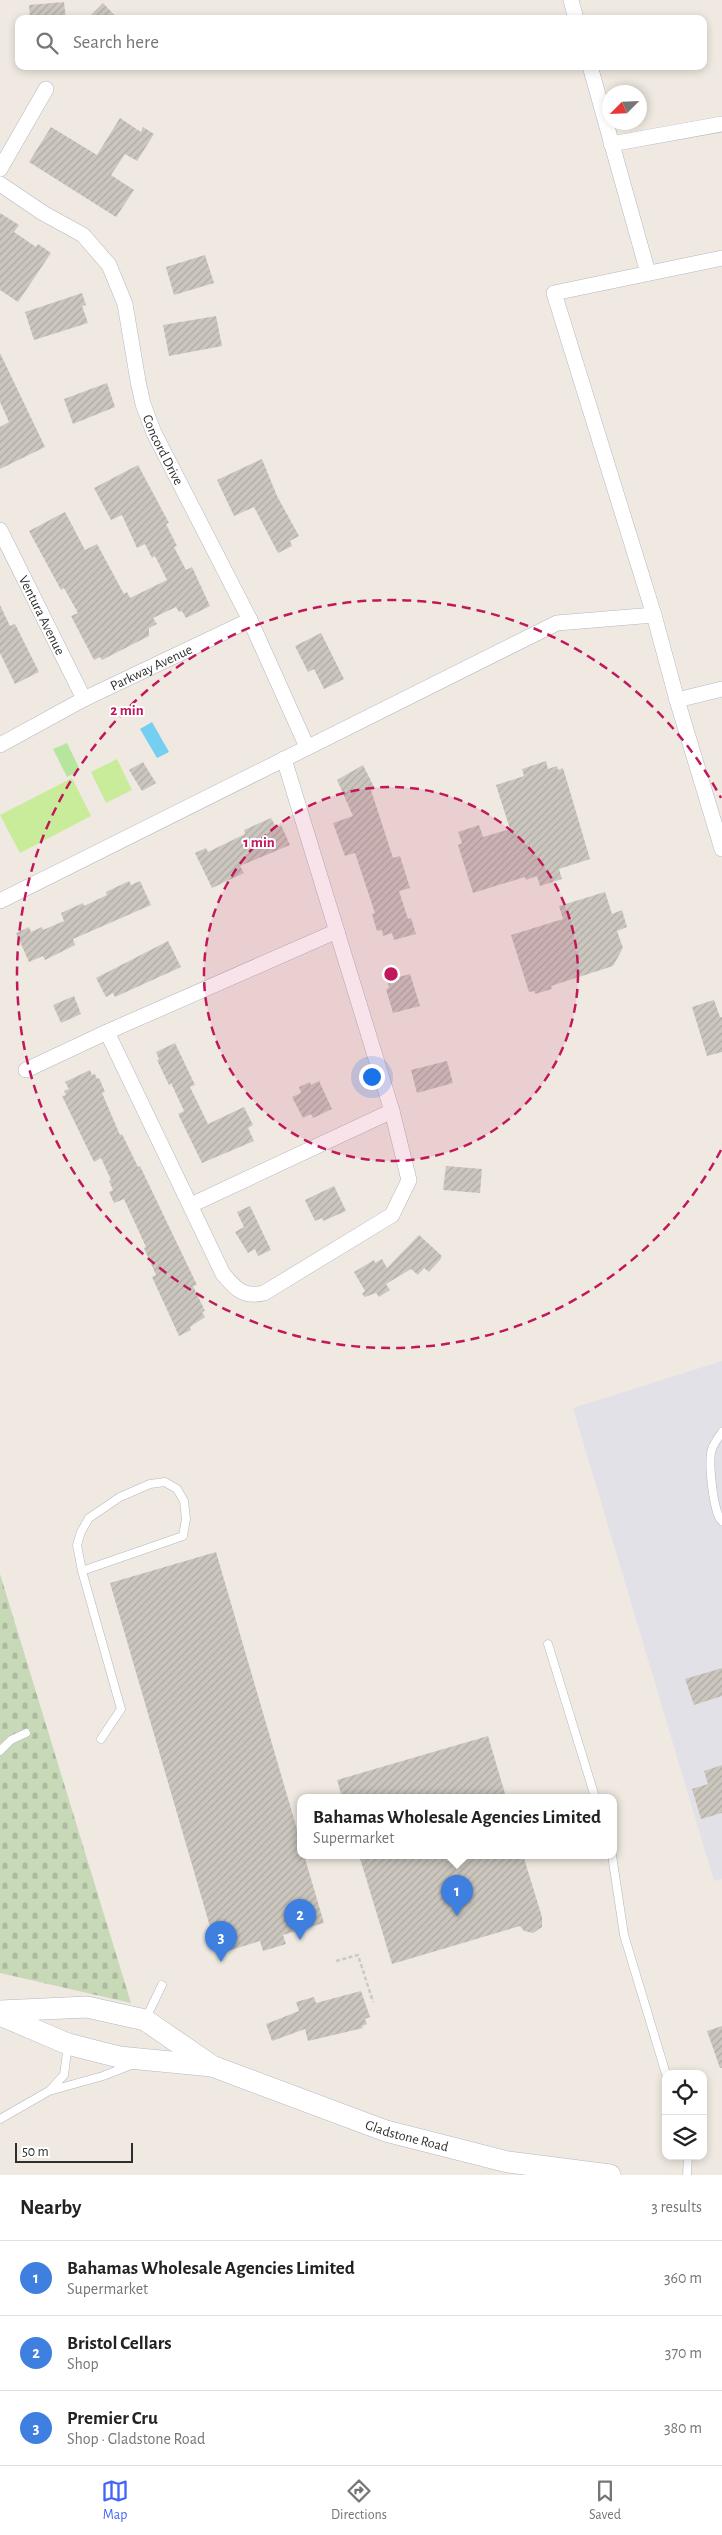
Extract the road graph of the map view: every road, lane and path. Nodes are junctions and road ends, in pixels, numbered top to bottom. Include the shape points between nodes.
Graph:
1 (571, 0) edge
2 (575, 15) edge
3 (591, 70) edge
4 (46, 89) dead end
5 (722, 124) edge
6 (612, 144) junction
7 (0, 169) edge
8 (0, 184) edge
9 (722, 258) edge
10 (648, 273) junction
11 (0, 530) edge
12 (654, 615) junction
13 (250, 620) junction
14 (722, 689) edge
15 (84, 699) junction
16 (677, 700) junction
17 (0, 745) edge
18 (307, 747) junction
19 (284, 759) junction
20 (722, 849) edge
21 (0, 901) edge
22 (336, 930) junction
23 (107, 1032) junction
24 (26, 1070) dead end
25 (392, 1111) junction
26 (191, 1205) junction
27 (722, 1432) edge
28 (722, 1521) edge
29 (82, 1572) junction
30 (548, 1644) dead end
31 (26, 1733) dead end
32 (101, 1739) dead end
33 (0, 1752) edge
34 (594, 1794) edge
35 (613, 1859) edge
36 (336, 1961) dead end
37 (162, 1985) dead end
38 (373, 2002) dead end
39 (87, 2007) junction
40 (0, 2011) edge
41 (0, 2015) edge
42 (145, 2020) junction
43 (68, 2044) junction
44 (142, 2060) junction
45 (212, 2066) junction
46 (665, 2070) edge
47 (49, 2091) junction
48 (0, 2118) edge
49 (688, 2160) edge
50 (610, 2175) edge
51 (688, 2175) edge

1 - 2 street
3 - 6 street
4 - 7 street
5 - 6 street
6 - 10 street
8 - 13 street, Concord Drive via 83,235 109,265 125,304 139,388 154,433
9 - 10 street
10 - 12 street via 554,293
11 - 15 street, Ventura Avenue
12 - 16 street
12 - 18 street via 557,623
13 - 15 street, Parkway Avenue
13 - 18 street, Concord Drive
14 - 16 street
15 - 17 street, Parkway Avenue
16 - 20 street
18 - 19 street
19 - 21 street
19 - 22 street
22 - 23 street
22 - 25 street
23 - 24 street
23 - 26 street
25 - 26 street
25 - 26 street via 409,1180 392,1215 264,1293 251,1296 244,1293 223,1274
27 - 28 lane via 711,1450 714,1499 718,1518
29 - 29 lane via 77,1545 89,1518 120,1497 150,1484 165,1482 177,1489 184,1501 186,1519 183,1536
29 - 32 lane via 121,1710
30 - 34 lane
31 - 33 lane via 11,1740
35 - 46 lane via 624,1935
36 - 38 path via 358,1955
37 - 42 lane
39 - 40 main road, Gladstone Road
39 - 42 main road, Gladstone Road
39 - 43 main road via 70,2019 66,2034
41 - 43 main road, Gladstone Road
42 - 44 main road via 150,2040
42 - 45 main road, Gladstone Road
43 - 44 main road, Gladstone Road via 119,2058
43 - 47 lane via 64,2075
44 - 45 main road, Gladstone Road
44 - 47 lane via 104,2076
45 - 50 main road, Gladstone Road via 386,2131 508,2162
47 - 48 lane
49 - 51 lane

